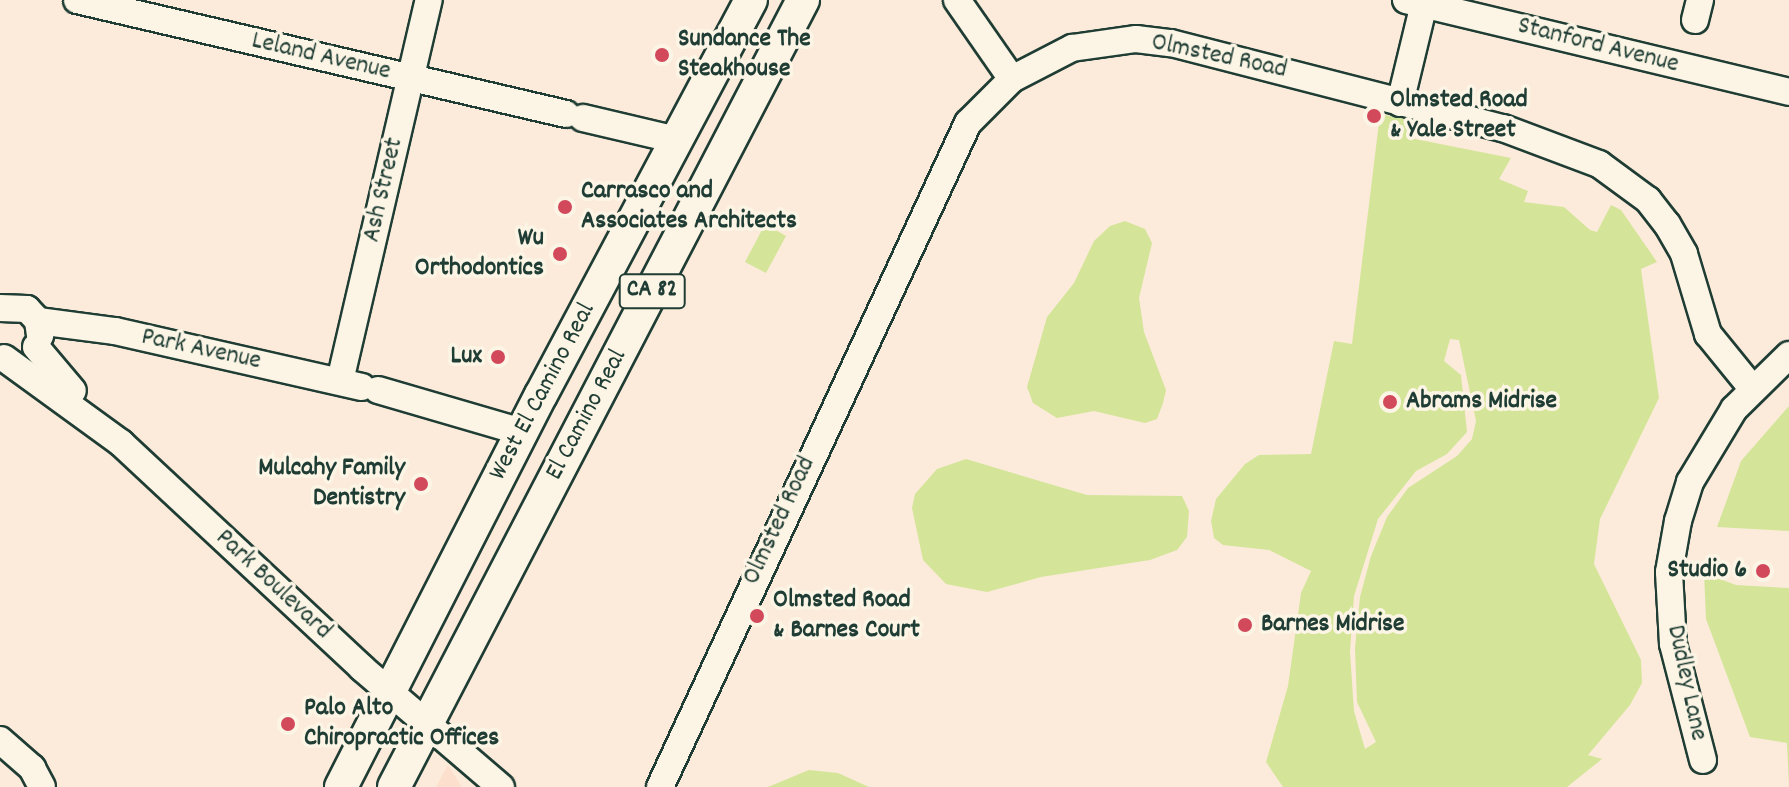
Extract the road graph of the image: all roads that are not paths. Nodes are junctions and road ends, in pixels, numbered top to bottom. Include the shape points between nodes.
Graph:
1 (77, 0) edge
2 (429, 0) edge
3 (751, 0) edge
4 (803, 0) edge
5 (957, 0) edge
6 (1418, 1) edge
7 (409, 78) junction
8 (1012, 79) junction
9 (1789, 92) edge
10 (1400, 103) junction
11 (677, 140) junction
12 (0, 308) edge
13 (37, 334) junction
14 (1789, 355) edge
15 (2, 357) edge
16 (360, 386) junction
17 (1751, 387) junction
18 (522, 432) junction
19 (121, 443) junction
20 (390, 691) junction
21 (429, 721) junction
22 (0, 740) edge
23 (1703, 760) dead end
24 (42, 787) edge
25 (341, 787) edge
26 (394, 787) edge
27 (501, 787) edge
28 (660, 787) edge

1 - 7 street, Leland Avenue
2 - 7 street, Ash Street
3 - 11 main road, West El Camino Real / CA 82
4 - 21 main road, El Camino Real / CA 82
5 - 8 street
6 - 9 street, Stanford Avenue
6 - 10 street
7 - 11 street, Leland Avenue
7 - 16 street, Ash Street
8 - 10 street, Olmsted Road via 1072,48 1136,39 1287,71
8 - 28 street, Olmsted Road via 968,123 953,151
10 - 17 street, Olmsted Road via 1548,142 1624,180 1667,224 1684,254 1708,334
11 - 18 main road, West El Camino Real / CA 82
12 - 13 street, Park Boulevard via 20,306
13 - 15 street, Park Boulevard via 22,358
13 - 16 street, Park Avenue via 115,331
13 - 19 street, Park Boulevard
14 - 17 street
15 - 19 street, Park Boulevard
16 - 18 street, Park Avenue
17 - 23 street, Dudley Lane via 1690,482 1670,560 1673,644
18 - 20 main road, West El Camino Real / CA 82
19 - 20 street, Park Boulevard
20 - 21 street, Park Boulevard
20 - 25 main road, West El Camino Real / CA 82
21 - 26 main road, El Camino Real / CA 82
21 - 27 street, Park Boulevard
22 - 24 street via 32,768

